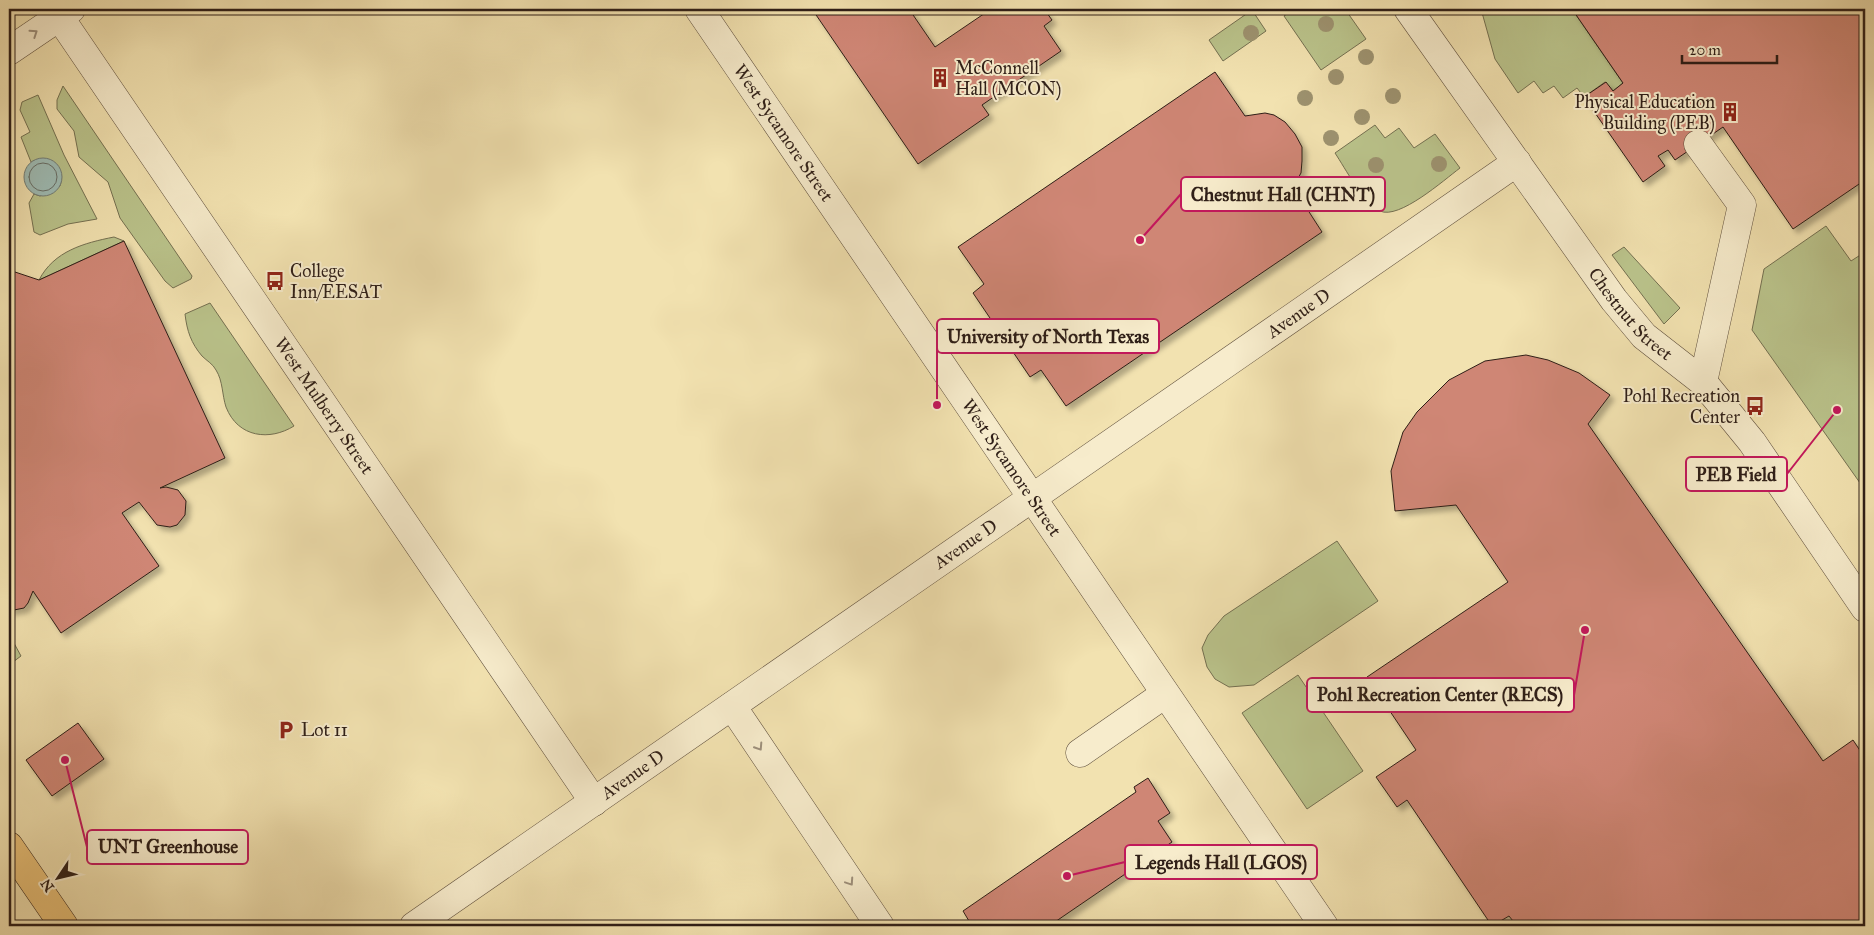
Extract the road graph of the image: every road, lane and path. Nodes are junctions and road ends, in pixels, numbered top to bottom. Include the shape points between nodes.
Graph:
1 (699, 9) edge
2 (1408, 9) edge
3 (62, 11) edge
4 (9, 51) edge
5 (1698, 144) dead end
6 (1517, 162) junction
7 (1703, 382) junction
8 (1032, 498) junction
9 (1865, 608) edge
10 (1165, 694) junction
11 (732, 706) junction
12 (1080, 753) dead end
13 (594, 802) junction
14 (9, 846) edge
15 (64, 926) edge
16 (414, 926) edge
17 (880, 926) edge
18 (1324, 926) edge

1 - 8 street, West Sycamore Street
2 - 6 street, Chestnut Street
4 -> 3 street
3 - 13 street, West Mulberry Street
5 - 7 street via 1742,205
6 - 7 street, Chestnut Street via 1614,300 1644,336
6 - 8 street, Avenue D
7 - 9 street, Chestnut Street via 1752,442
8 - 10 street, West Sycamore Street
8 - 11 street, Avenue D
10 - 12 street
10 - 18 street, West Sycamore Street
11 - 13 street, Avenue D
11 -> 17 street
13 - 16 street, Avenue D
14 - 15 main road

